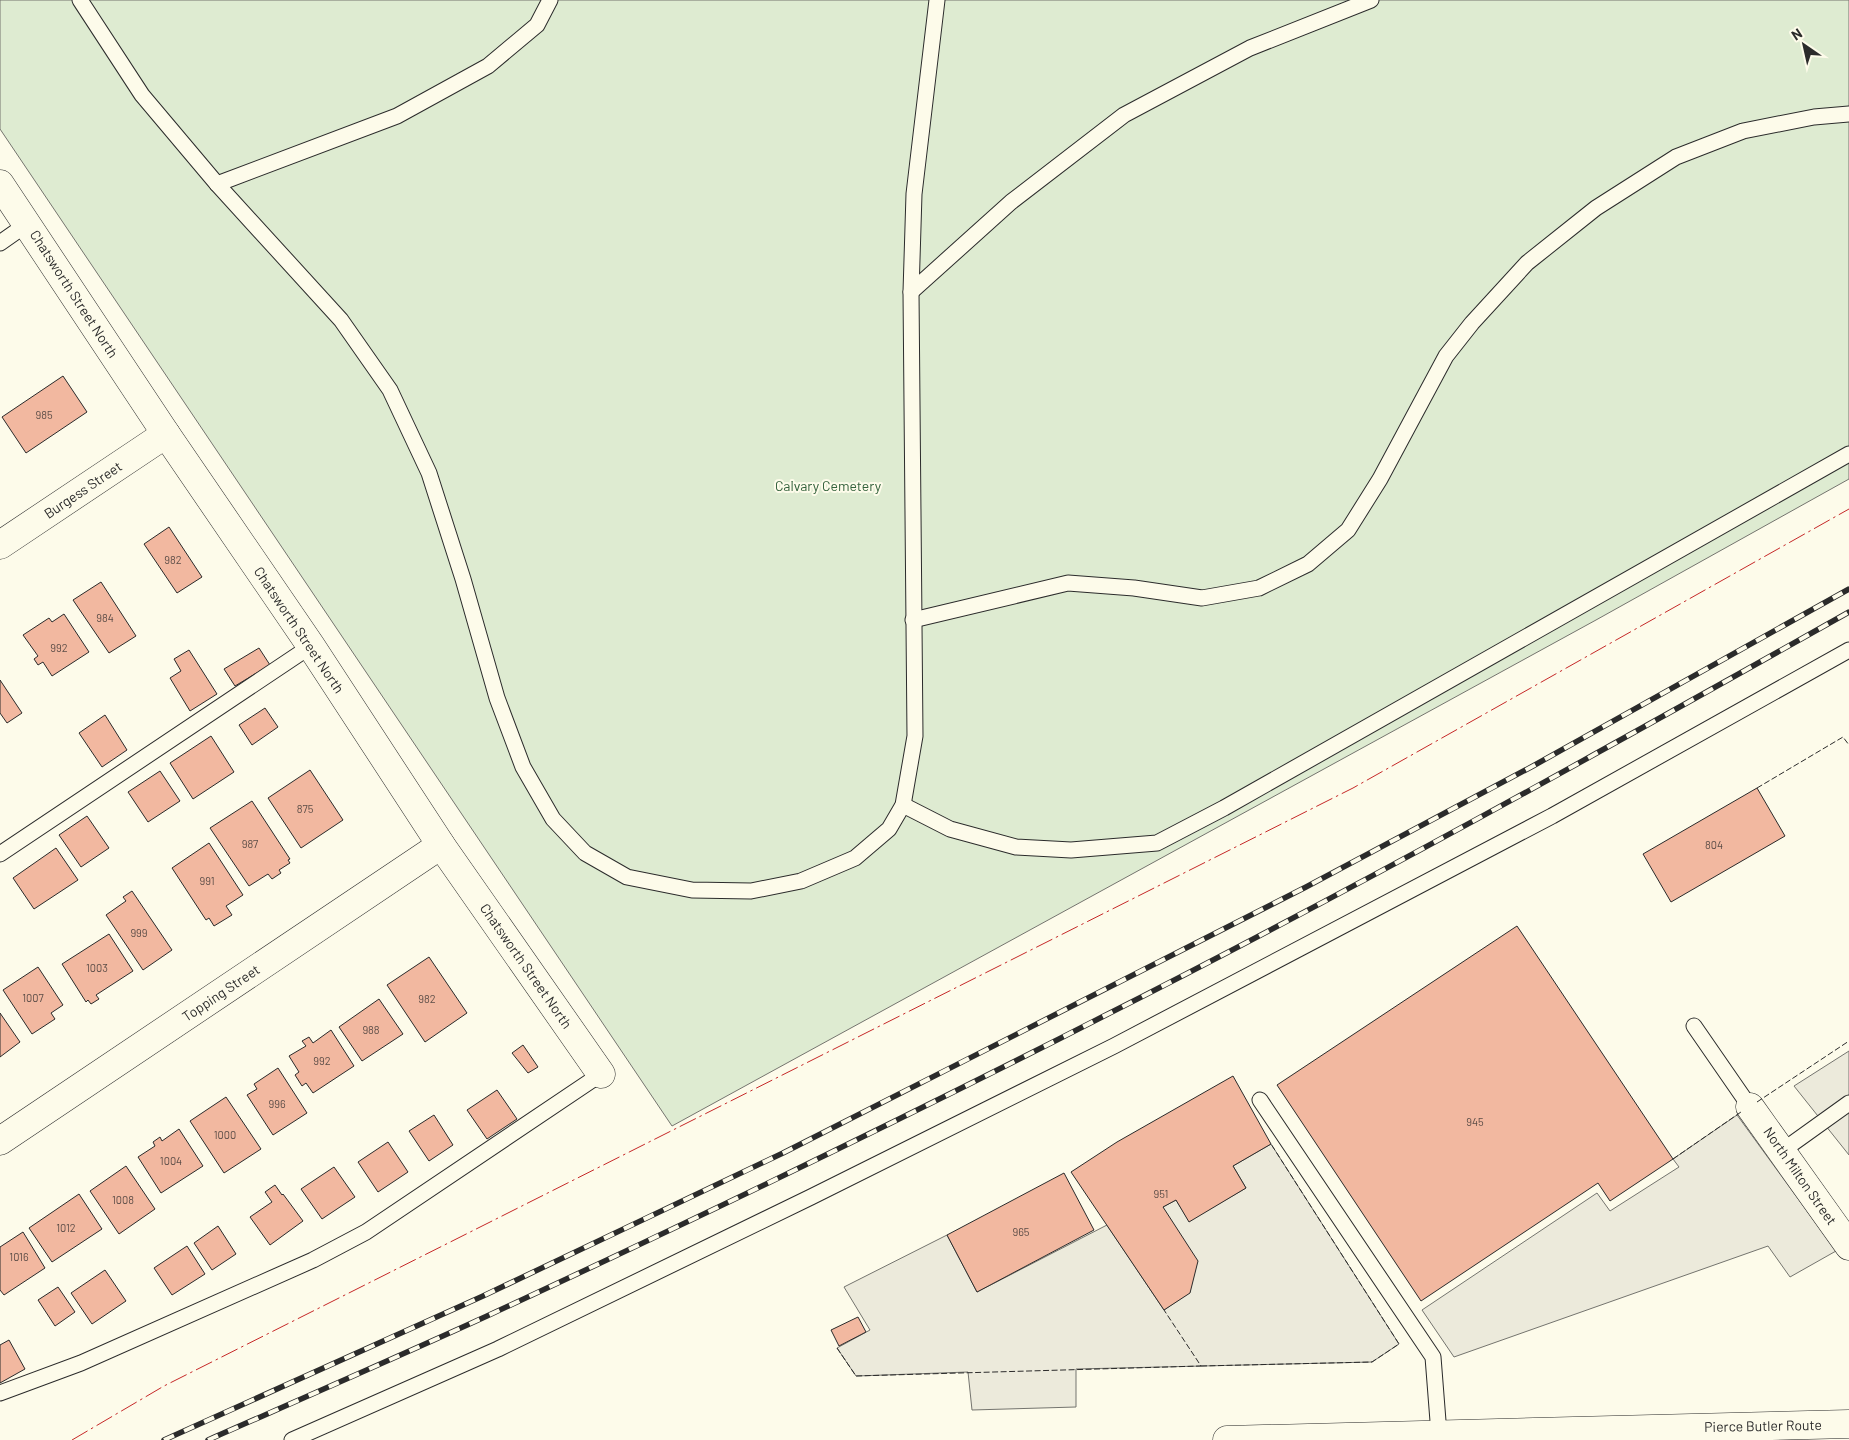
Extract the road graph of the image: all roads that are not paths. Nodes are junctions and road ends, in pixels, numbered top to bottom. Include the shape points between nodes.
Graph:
1 (80, 0) edge
2 (550, 0) edge
3 (937, 0) edge
4 (1371, 0) edge
5 (1849, 114) edge
6 (0, 184) edge
7 (217, 184) junction
8 (27, 224) junction
9 (0, 243) edge
10 (911, 292) junction
11 (166, 434) junction
12 (1849, 454) edge
13 (0, 545) edge
14 (913, 620) junction
15 (311, 646) junction
16 (1849, 650) edge
17 (904, 805) junction
18 (441, 845) junction
19 (0, 854) edge
20 (1694, 1026) dead end
21 (601, 1074) joint
22 (1260, 1100) dead end
23 (1849, 1103) edge
24 (1750, 1107) joint
25 (0, 1141) edge
26 (1782, 1151) junction
27 (1849, 1246) edge
28 (0, 1393) edge
29 (1849, 1424) edge
30 (1439, 1434) junction
31 (1653, 1434) edge
32 (292, 1440) edge
33 (1227, 1440) edge

1 - 7 lane via 142,95
2 - 7 lane via 537,25 488,66 397,116
3 - 10 lane via 914,194
4 - 10 lane via 1250,48 1124,115 1011,202
5 - 14 lane via 1814,117 1743,131 1676,157 1596,208 1527,263 1446,356 1380,480 1348,530 1308,564 1259,588 1202,598 1134,588 1068,584
6 - 8 street, Chatsworth Street North
7 - 17 lane via 342,320 390,390 430,473 497,698 523,767 553,819 584,853 627,877 692,890 751,891 801,881 855,858 889,829
8 - 9 lane
8 - 11 street, Chatsworth Street North
10 - 14 lane
11 - 13 street, Burgess Street
11 - 15 street, Chatsworth Street North
12 - 17 lane via 1157,843 1071,850 1016,847 950,829
14 - 17 lane via 915,736
15 - 18 street, Chatsworth Street North
15 - 19 lane
16 - 32 lane via 1552,816 1114,1046 498,1349
18 - 21 street, Chatsworth Street North
18 - 25 street, Topping Street
20 - 24 lane
21 - 28 lane via 366,1232 313,1260 81,1363
22 - 30 lane via 1433,1357
23 - 26 lane
24 - 26 street, North Milton Street
26 - 27 street, North Milton Street
29 - 31 street, Pierce Butler Route
30 - 31 street, Pierce Butler Route
30 - 33 street, Pierce Butler Route

